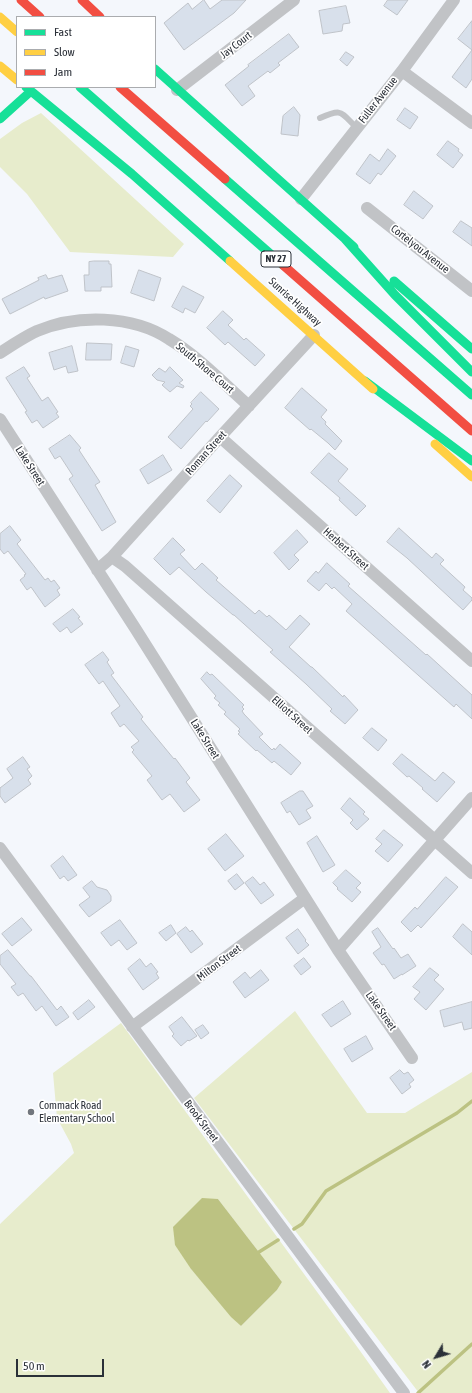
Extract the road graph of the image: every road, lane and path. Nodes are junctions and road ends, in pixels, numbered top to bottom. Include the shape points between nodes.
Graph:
1 (21, 0) edge
2 (82, 0) edge
3 (294, 0) edge
4 (454, 0) edge
5 (39, 16) edge
6 (99, 16) edge
7 (0, 17) edge
8 (16, 31) edge
9 (0, 66) edge
10 (156, 70) edge
11 (402, 71) junction
12 (16, 79) edge
13 (81, 88) edge
14 (121, 88) edge
15 (29, 89) edge
16 (177, 90) junction
17 (320, 118) dead end
18 (0, 119) edge
19 (472, 123) edge
20 (357, 128) junction
21 (301, 199) junction
22 (367, 208) dead end
23 (345, 239) junction
24 (472, 291) edge
25 (314, 335) junction
26 (472, 350) edge
27 (0, 353) edge
28 (472, 372) edge
29 (365, 381) junction
30 (472, 395) edge
31 (248, 406) junction
32 (0, 419) edge
33 (472, 430) edge
34 (220, 437) junction
35 (472, 461) edge
36 (472, 477) edge
37 (112, 557) junction
38 (97, 570) junction
39 (472, 661) edge
40 (472, 798) edge
41 (434, 840) junction
42 (0, 848) edge
43 (472, 873) edge
44 (305, 898) junction
45 (338, 950) junction
46 (132, 1028) junction
47 (412, 1058) dead end
48 (404, 1393) edge

1 - 5 main road
2 - 6 main road
3 - 16 street, Jay Court
4 - 11 street, Fuller Avenue
7 - 8 main road
9 - 12 main road
10 - 16 main road
11 - 19 street
11 - 20 street, Fuller Avenue
13 - 33 main road, Sunrise Highway / NY 27
14 - 30 main road, NY 27
15 - 18 main road
15 - 25 main road, Sunrise Highway via 132,174
16 - 21 main road
17 - 20 lane via 337,111
20 - 21 street, Fuller Avenue
21 - 23 main road
22 - 24 street, Cortelyou Avenue
23 - 26 main road
23 - 28 main road via 395,295
25 - 29 main road, Sunrise Highway
25 - 31 street, Roman Street
27 - 31 street, South Shore Court via 37,332 64,323 97,320 132,324 156,332 195,357
29 - 35 main road
29 - 36 main road, Sunrise Highway
31 - 34 street, Roman Street
32 - 38 street, Lake Street
34 - 37 street, Roman Street
34 - 39 street, Herbert Street
37 - 38 street, Roman Street
37 - 41 street, Elliott Street
38 - 44 street, Lake Street
40 - 41 street
41 - 43 street, Elliott Street
41 - 45 street
42 - 46 street, Brook Street
44 - 45 street, Lake Street
44 - 46 street, Milton Street
45 - 47 street, Lake Street
46 - 48 street, Brook Street

